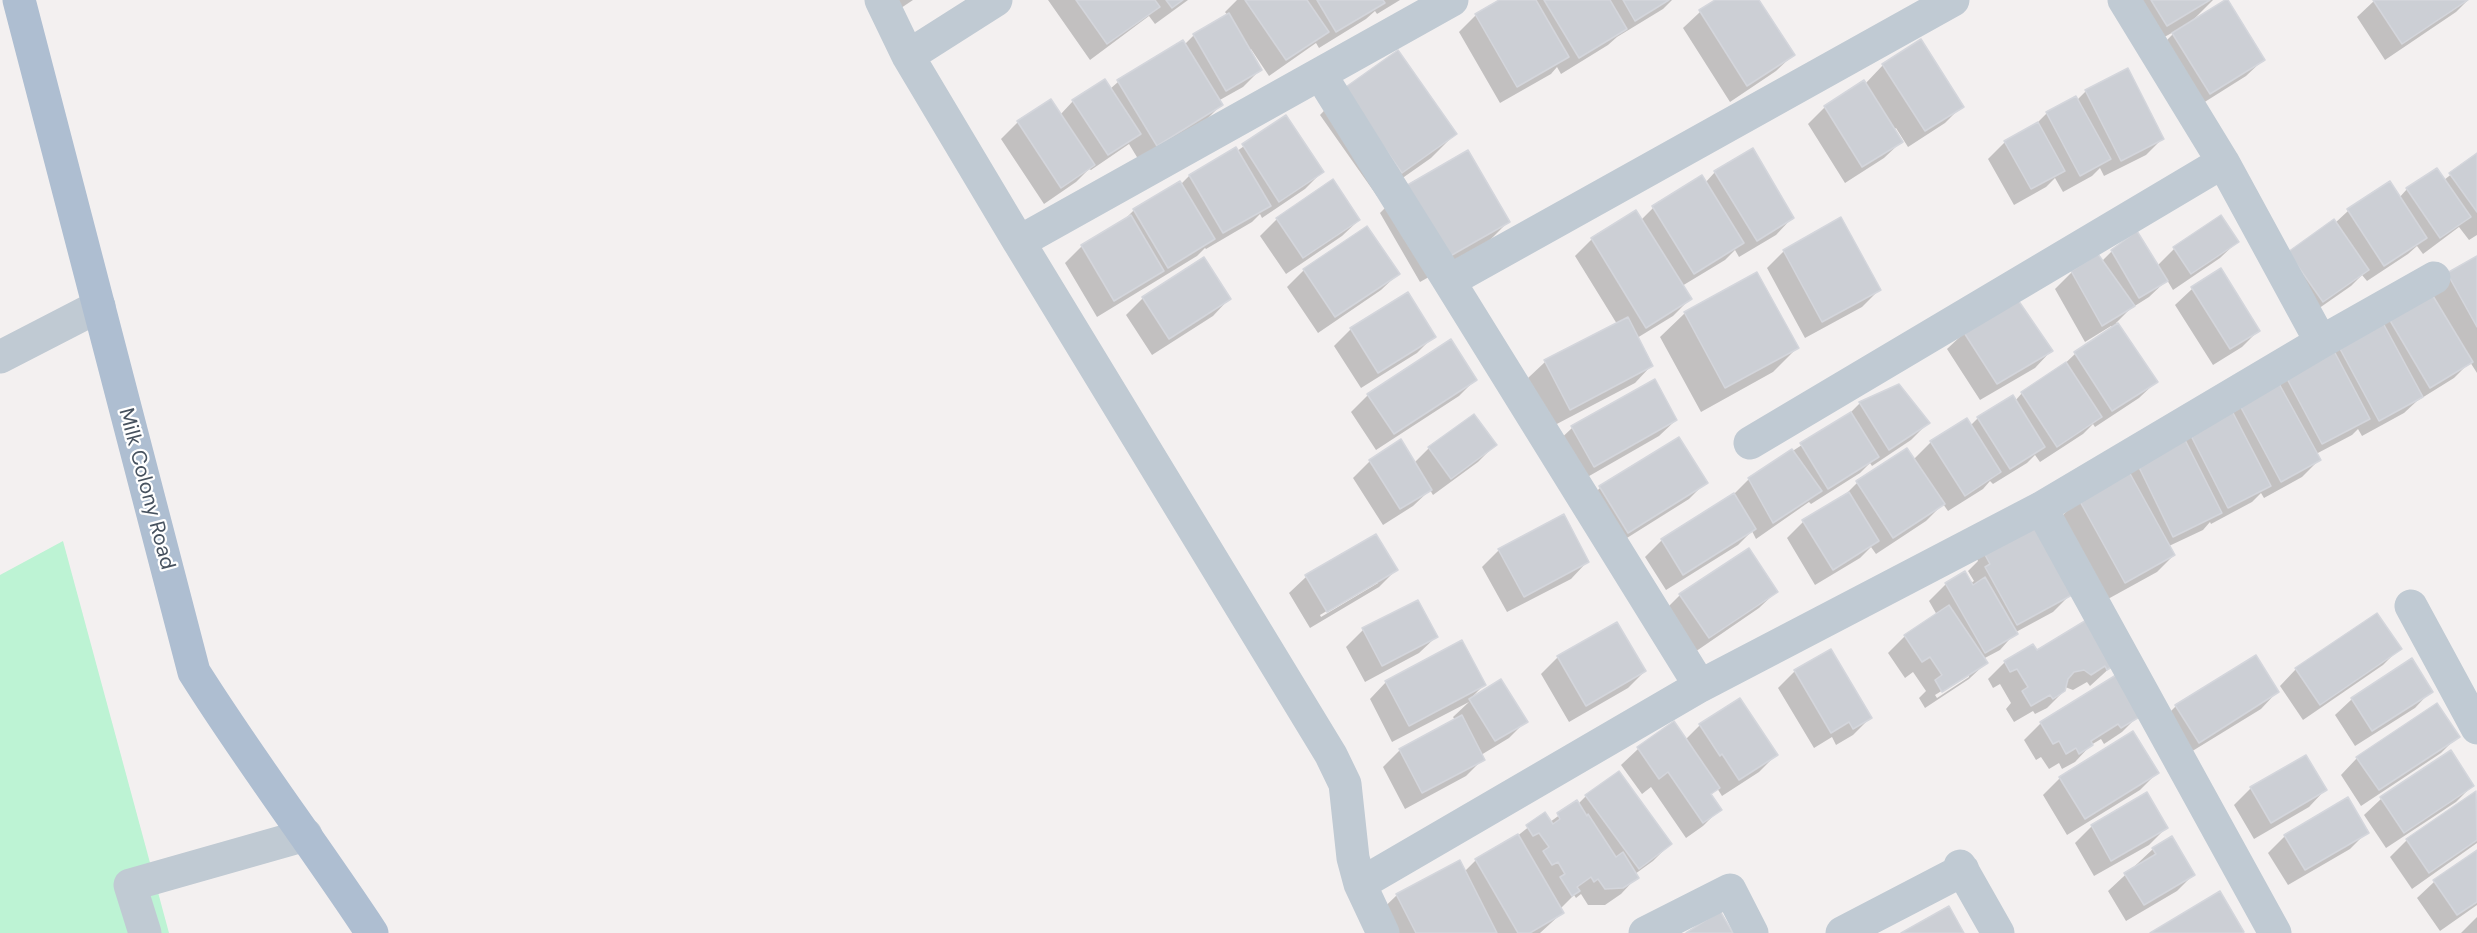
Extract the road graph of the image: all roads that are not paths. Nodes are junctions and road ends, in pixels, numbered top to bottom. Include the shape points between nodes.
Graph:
1 (19, 0) edge
2 (881, 0) edge
3 (996, 0) edge
4 (1452, 0) edge
5 (1953, 0) edge
6 (2124, 0) edge
7 (908, 56) junction
8 (1320, 74) junction
9 (2223, 162) junction
10 (1019, 242) junction
11 (2434, 278) dead end
12 (1449, 281) junction
13 (99, 306) junction
14 (2321, 342) junction
15 (0, 357) edge
16 (1750, 443) dead end
17 (2041, 508) junction
18 (2411, 606) dead end
19 (1700, 686) junction
20 (2477, 728) edge
21 (306, 836) junction
22 (1360, 884) junction
23 (145, 933) edge
24 (372, 933) edge
25 (1383, 933) edge
26 (1645, 933) edge
27 (1752, 933) edge
28 (1842, 933) edge
29 (1998, 933) edge
30 (2275, 933) edge

1 - 13 main road, Milk Colony Road
2 - 7 street
3 - 7 street
4 - 8 street
5 - 12 street
6 - 9 street
7 - 10 street
8 - 10 street
8 - 12 street
9 - 14 street
9 - 16 street
10 - 22 street via 1331,755 1345,784 1353,858
11 - 14 street
12 - 19 street
13 - 15 street
13 - 21 main road, Milk Colony Road via 194,672
14 - 17 street
17 - 19 street
17 - 30 street
18 - 20 street
19 - 22 street
21 - 23 street via 130,885
21 - 24 main road, Milk Colony Road
22 - 25 street
26 - 27 street via 1730,890
28 - 29 street via 1962,868

